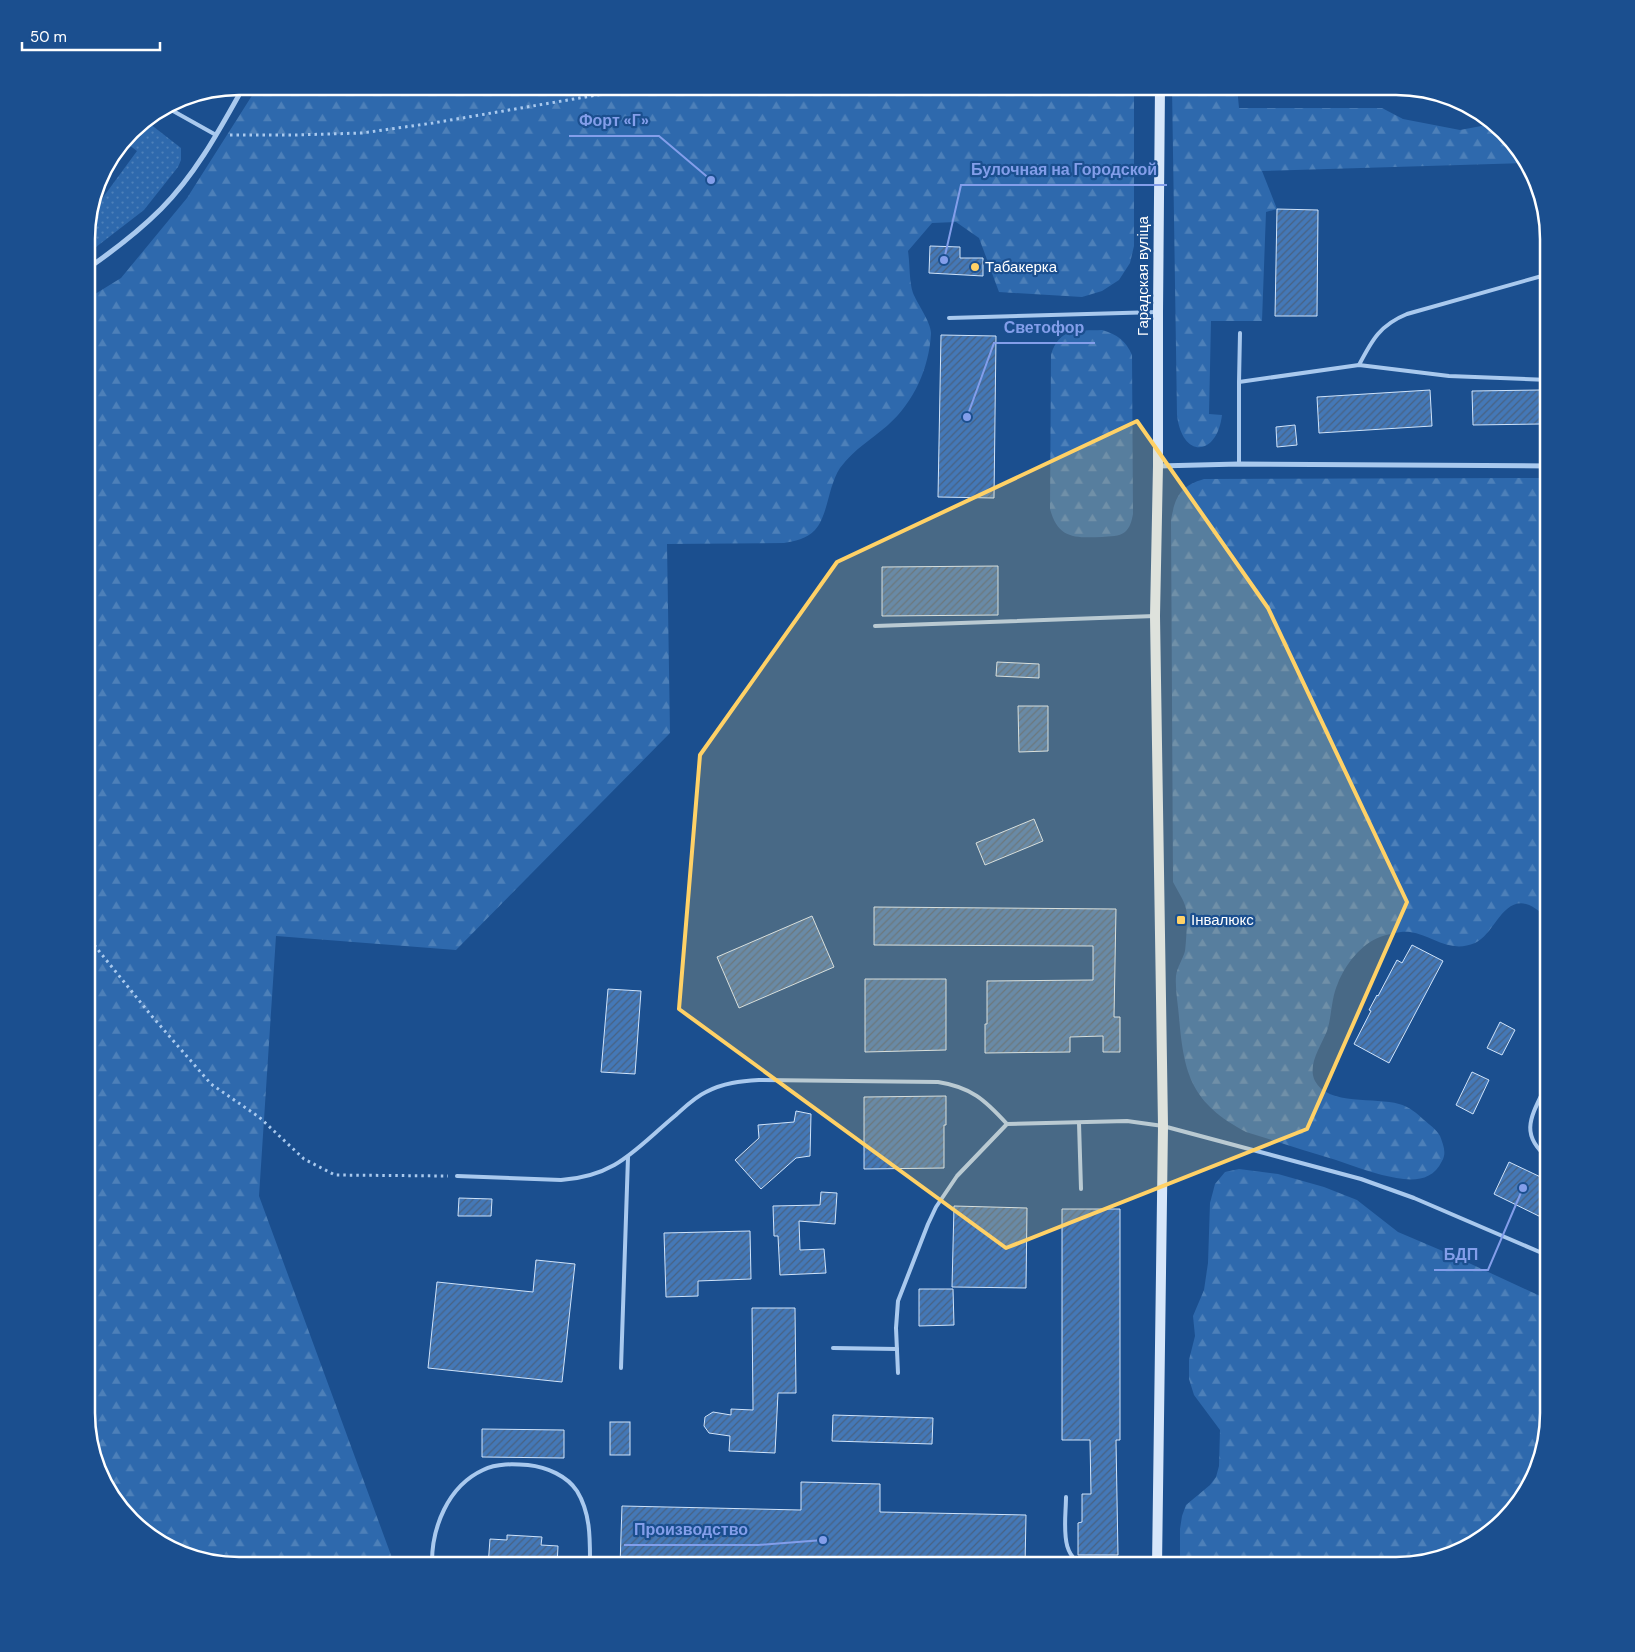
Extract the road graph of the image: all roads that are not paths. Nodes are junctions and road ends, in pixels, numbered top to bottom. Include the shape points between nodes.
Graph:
1 (239, 95) edge
2 (1160, 95) edge
3 (172, 111) edge
4 (216, 135) junction
5 (95, 263) edge
6 (1540, 277) edge
7 (1158, 312) junction
8 (949, 318) dead end
9 (1240, 332) dead end
10 (1359, 365) junction
11 (1540, 380) edge
12 (1239, 382) junction
13 (1240, 464) junction
14 (1158, 466) junction
15 (1540, 466) edge
16 (1155, 616) junction
17 (875, 626) dead end
18 (1540, 1098) edge
19 (1080, 1122) junction
20 (1007, 1124) junction
21 (1163, 1126) junction
22 (1540, 1152) edge
23 (628, 1157) junction
24 (457, 1176) road end
25 (1081, 1189) dead end
26 (1540, 1252) edge
27 (833, 1348) dead end
28 (897, 1349) junction
29 (621, 1368) dead end
30 (898, 1373) dead end
31 (1066, 1497) dead end
32 (433, 1557) edge
33 (590, 1557) edge
34 (1073, 1557) edge
35 (1156, 1557) edge

1 - 4 street
2 - 7 main road, Гарадская вуліца
3 - 4 lane
4 - 5 street via 161,209 126,242
6 - 10 lane via 1394,320 1376,336
7 - 8 lane
7 - 14 main road, Гарадская вуліца
9 - 12 lane
10 - 11 lane via 1449,376
10 - 12 lane
12 - 13 lane
13 - 14 street
13 - 15 street
14 - 16 main road, Гарадская вуліца
16 - 17 lane
16 - 21 main road, Гарадская вуліца
18 - 22 lane via 1530,1120 1529,1132
19 - 20 lane
19 - 21 lane via 1127,1121
19 - 25 lane
20 - 23 lane via 979,1096 953,1084 740,1081 705,1092 690,1102
20 - 28 lane via 957,1176 936,1207 898,1301
21 - 26 lane via 1388,1188
21 - 35 main road, Гарадская вуліца
23 - 24 lane via 612,1167 578,1179
23 - 29 lane
27 - 28 lane
28 - 30 lane
31 - 34 lane via 1067,1548
32 - 33 lane via 439,1522 456,1490 484,1469 524,1464 550,1470 577,1490 589,1525

